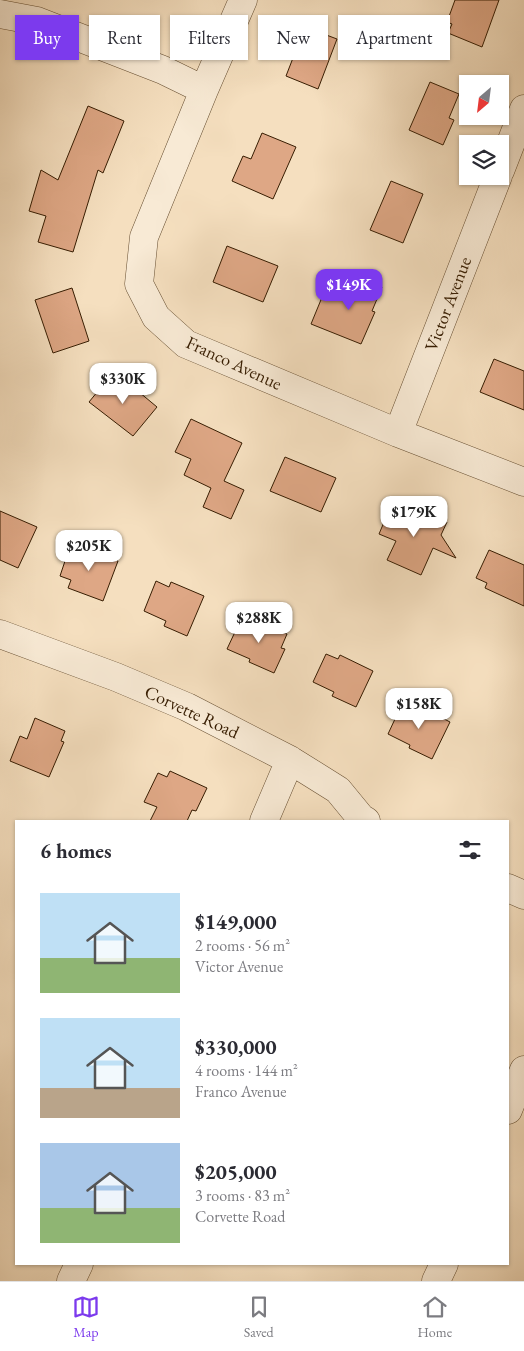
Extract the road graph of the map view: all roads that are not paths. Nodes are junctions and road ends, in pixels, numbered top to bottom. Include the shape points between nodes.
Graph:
1 (243, 0) edge
2 (0, 14) edge
3 (204, 90) junction
4 (524, 109) edge
5 (509, 148) edge
6 (494, 185) edge
7 (398, 433) junction
8 (524, 482) edge
9 (0, 634) edge
10 (290, 760) junction
11 (264, 820) edge
12 (364, 820) edge
13 (509, 888) edge
14 (524, 895) edge
15 (524, 1070) edge
16 (509, 1108) edge
17 (79, 1265) edge
18 (444, 1265) edge
19 (71, 1281) edge
20 (436, 1281) edge

1 - 3 street, Franco Avenue
2 - 3 street via 37,21 163,70
3 - 7 street, Franco Avenue via 144,236 139,284 156,317 186,344
4 - 5 street
6 - 7 street, Victor Avenue
7 - 8 street, Franco Avenue
9 - 10 street, Corvette Road via 187,707
10 - 11 street
10 - 12 street, Corvette Road via 338,790
13 - 14 street
15 - 16 street
17 - 19 street
18 - 20 street

